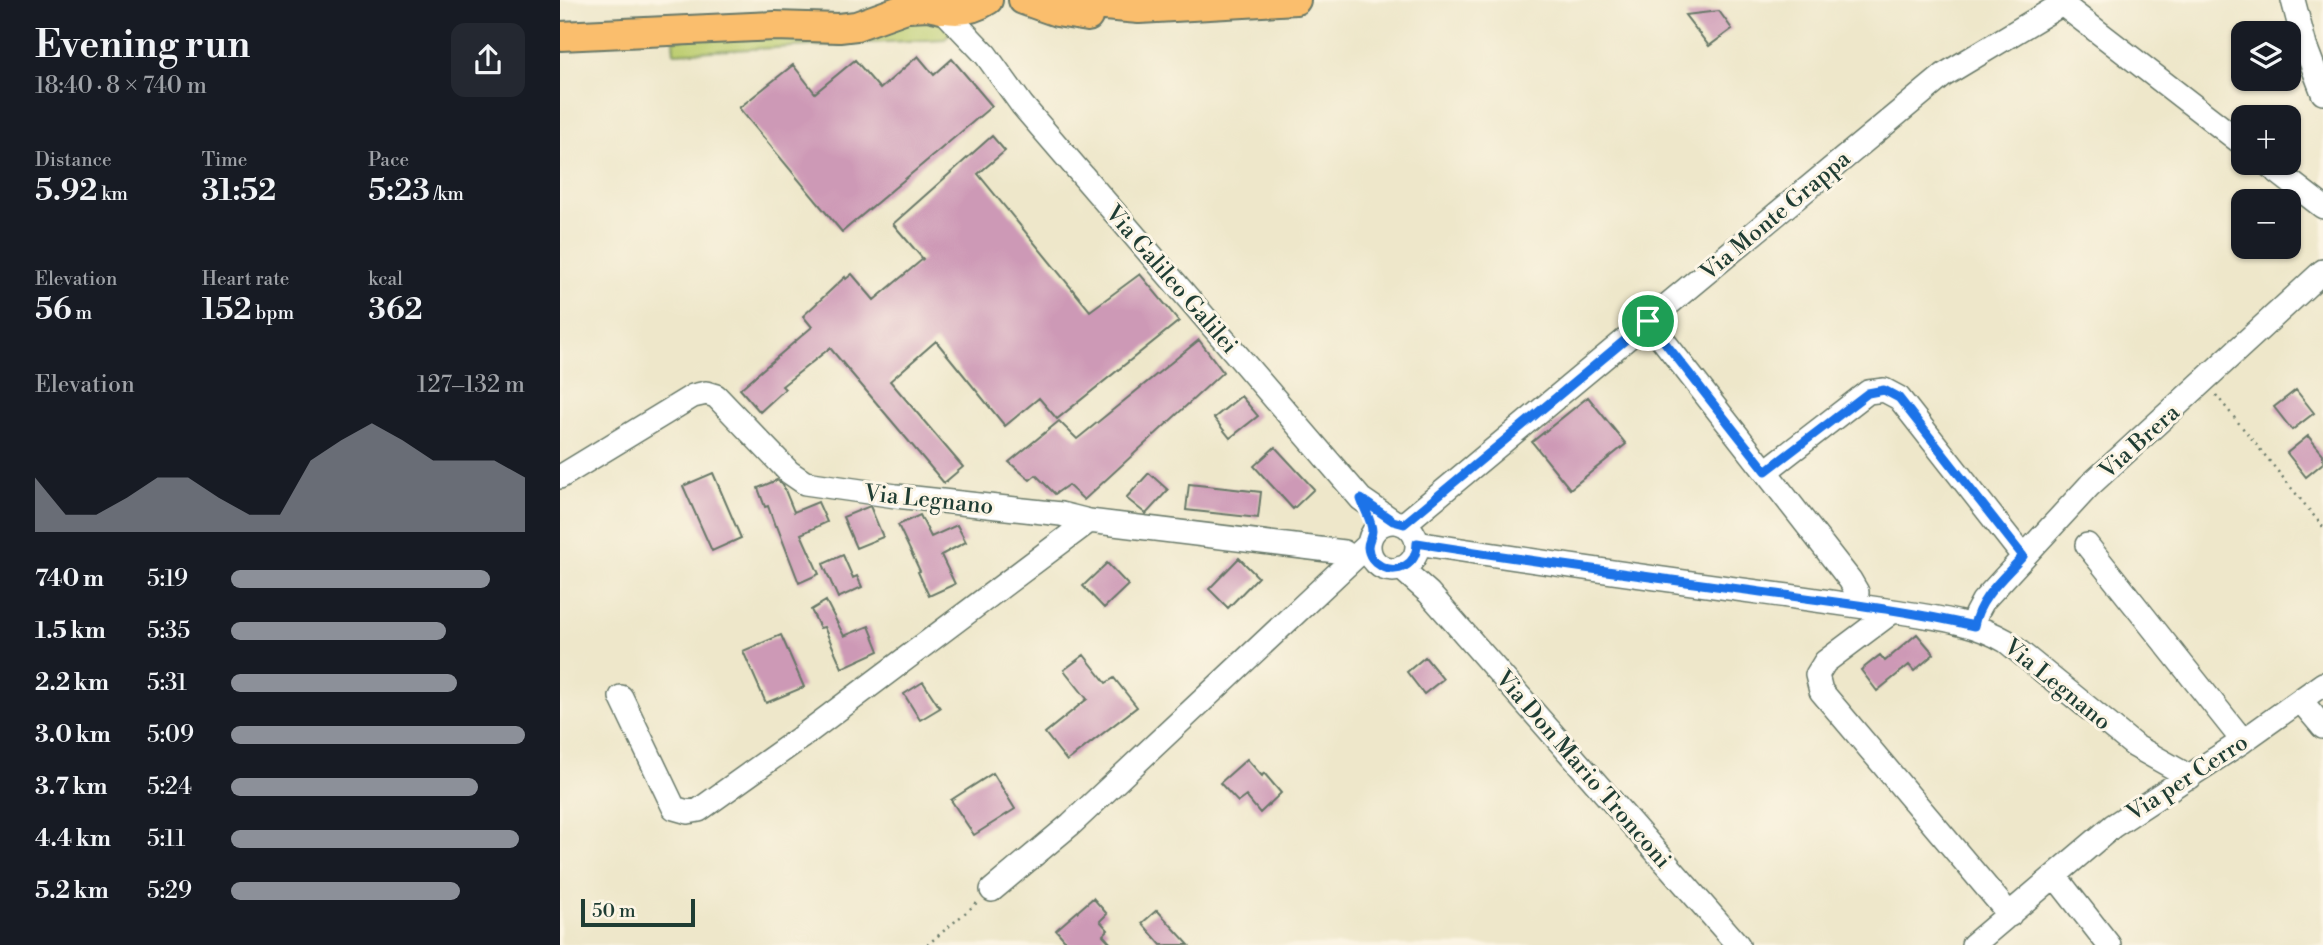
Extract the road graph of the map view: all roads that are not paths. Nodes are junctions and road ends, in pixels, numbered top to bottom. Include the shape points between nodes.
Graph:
1 (878, 0) edge
2 (1023, 0) edge
3 (1069, 0) edge
4 (1296, 0) edge
5 (2293, 0) edge
6 (986, 1) edge
7 (2061, 2) edge
8 (1183, 3) edge
9 (930, 4) edge
10 (1139, 9) junction
11 (803, 25) junction
12 (560, 36) edge
13 (986, 55) junction
14 (2323, 93) edge
15 (2231, 135) edge
16 (2282, 175) edge
17 (2323, 207) edge
18 (2323, 271) edge
19 (1648, 321) junction
20 (1766, 471) junction
21 (560, 477) edge
22 (1361, 499) junction
23 (1088, 521) junction
24 (1406, 542) junction
25 (1364, 545) junction
26 (2087, 545) dead end
27 (2023, 556) junction
28 (1856, 605) junction
29 (1893, 611) junction
30 (1974, 626) junction
31 (2323, 684) edge
32 (621, 697) dead end
33 (2301, 701) junction
34 (2323, 727) edge
35 (2243, 741) junction
36 (2190, 777) junction
37 (2055, 876) junction
38 (992, 890) road end
39 (2010, 915) junction
40 (1738, 945) edge
41 (1973, 945) edge
42 (2109, 945) edge

1 - 11 main road via 847,18
2 - 10 main road via 1079,16
3 - 10 main road
4 - 8 main road
5 - 14 street
6 - 9 main road via 962,11
6 - 13 street, Via Galileo Galilei via 975,24
7 - 15 street
7 - 19 street, Via Monte Grappa via 1944,75
8 - 10 main road
9 - 11 main road via 899,9 856,26
9 - 13 street, Via Galileo Galilei via 952,17
11 - 12 main road
13 - 22 street, Via Galileo Galilei via 1022,104
16 - 17 street
18 - 27 street, Via Brera via 2090,486
19 - 20 street
19 - 24 street, Via Monte Grappa
20 - 27 street via 1868,393 1884,390 1899,398
20 - 28 street via 1850,580 1857,592
21 - 23 street, Via Legnano via 671,407 706,393 716,396 789,472 806,483
22 - 24 street, Via Galileo Galilei
22 - 25 street, Via Galileo Galilei
23 - 25 street, Via Legnano via 1344,552
23 - 32 street via 699,810 674,808
24 - 25 street, Via Monte Grappa via 1378,526
24 - 25 street via 1394,570 1373,560
24 - 28 street, Via Legnano
24 - 40 street, Via Don Mario Tronconi via 1429,593
25 - 38 street, Via Monte Grappa via 1071,824
26 - 35 street
27 - 30 street, Via Brera via 1983,601
28 - 29 street, Via Legnano
29 - 30 street, Via Legnano
29 - 39 street via 1825,662 1817,675 1821,691
30 - 36 street, Via Legnano via 2006,641 2135,746
31 - 33 street, Via per Cerro
33 - 34 street
33 - 35 street, Via per Cerro
35 - 36 street, Via per Cerro
36 - 37 street, Via per Cerro via 2113,826
37 - 39 street, Via per Cerro
37 - 42 street
39 - 41 street, Via per Cerro

